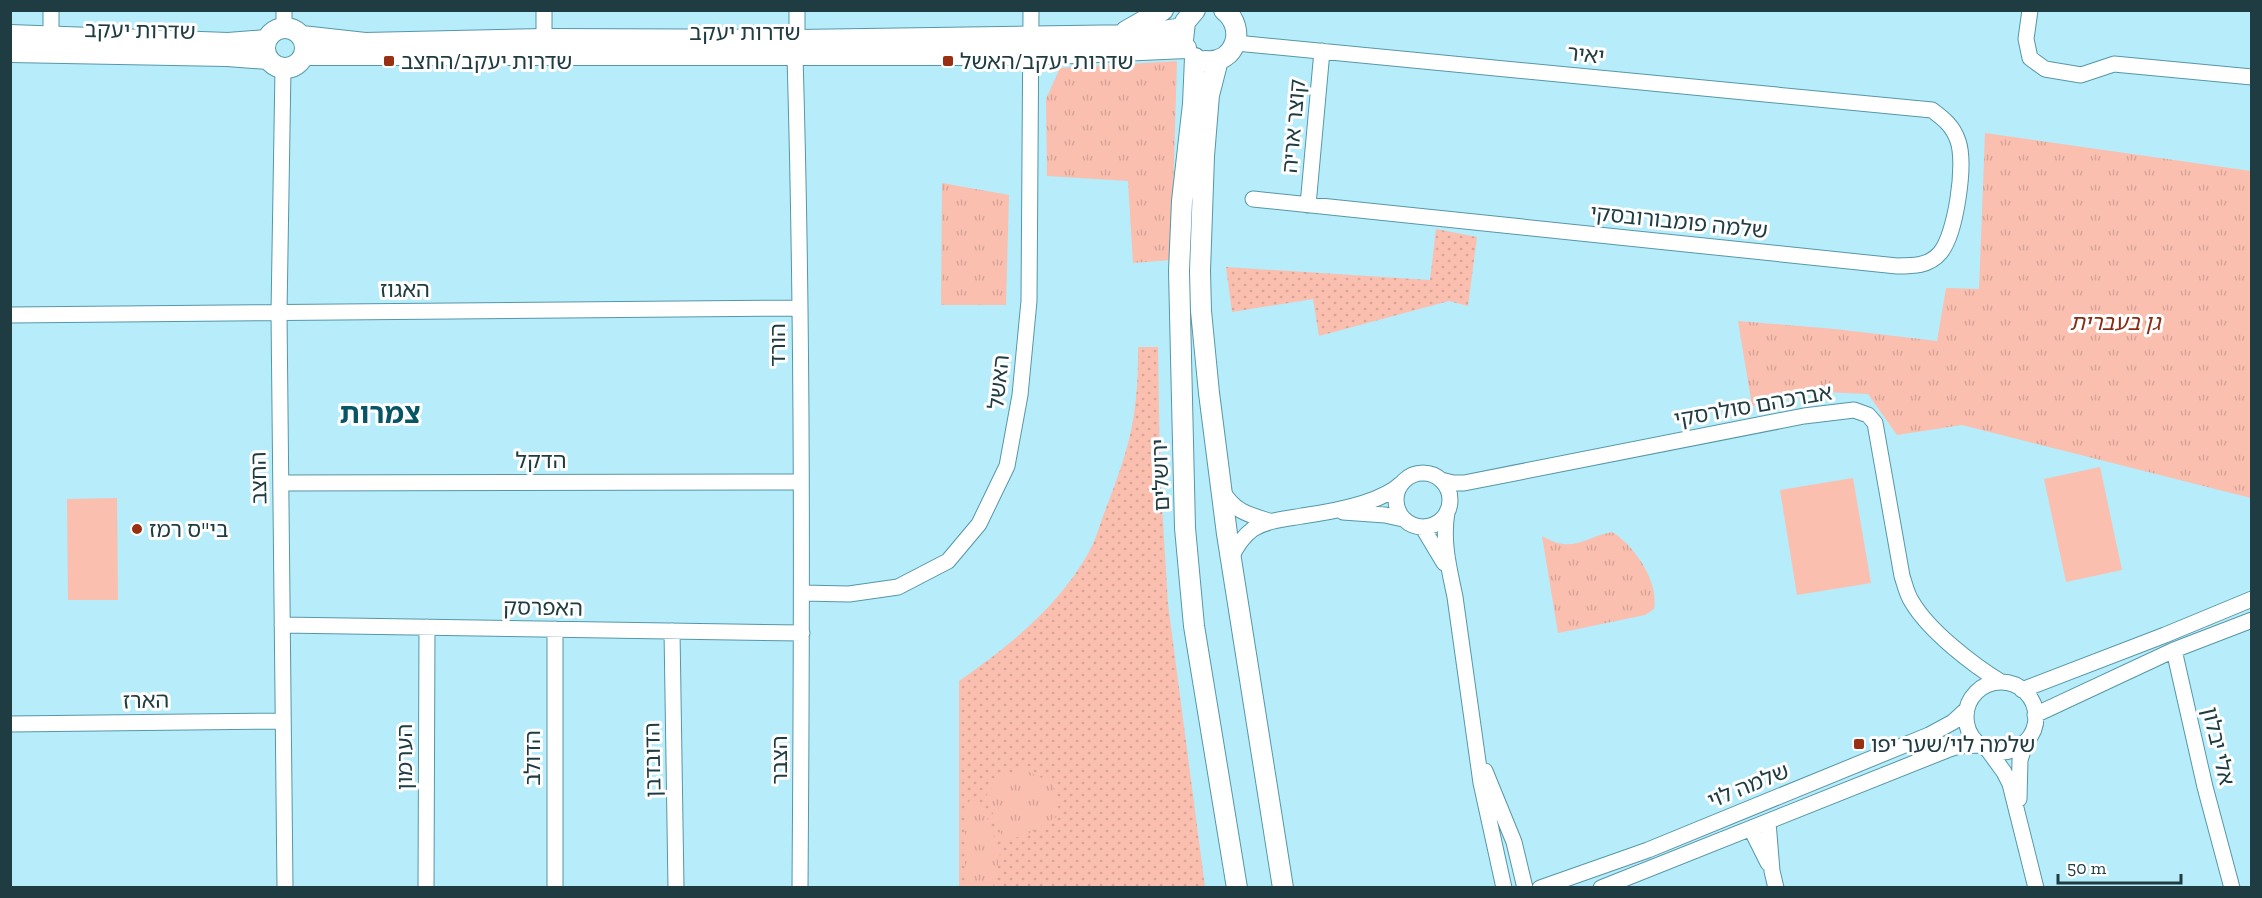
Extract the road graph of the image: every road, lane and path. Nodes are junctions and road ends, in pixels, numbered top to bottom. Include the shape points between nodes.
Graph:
1 (51, 10) edge
2 (544, 10) edge
3 (796, 10) edge
4 (1031, 10) edge
5 (1163, 10) edge
6 (1195, 10) edge
7 (2030, 10) edge
8 (1225, 11) edge
9 (284, 19) edge
10 (1183, 28) junction
11 (10, 35) edge
12 (1117, 35) junction
13 (51, 37) junction
14 (544, 39) junction
15 (1236, 43) junction
16 (303, 46) junction
17 (1031, 46) junction
18 (796, 48) junction
19 (1322, 51) junction
20 (10, 52) edge
21 (1191, 53) junction
22 (272, 56) junction
23 (1218, 60) junction
24 (2252, 77) edge
25 (1932, 110) joint
26 (1253, 199) dead end
27 (1308, 205) junction
28 (800, 308) junction
29 (279, 313) junction
30 (10, 315) edge
31 (1442, 480) junction
32 (801, 482) junction
33 (281, 483) junction
34 (1402, 483) junction
35 (1221, 488) junction
36 (1328, 512) junction
37 (1447, 512) junction
38 (1403, 519) junction
39 (1269, 521) junction
40 (1423, 528) junction
41 (1231, 558) junction
42 (1448, 571) junction
43 (802, 593) junction
44 (2252, 599) edge
45 (2252, 620) edge
46 (282, 625) junction
47 (427, 627) junction
48 (555, 629) junction
49 (672, 631) junction
50 (802, 633) junction
51 (2174, 650) junction
52 (2001, 682) junction
53 (2022, 690) junction
54 (1966, 710) junction
55 (2035, 715) junction
56 (283, 721) junction
57 (10, 724) edge
58 (2026, 741) junction
59 (1475, 742) junction
60 (1984, 748) junction
61 (1768, 822) junction
62 (2021, 823) junction
63 (1751, 829) junction
64 (1773, 871) junction
65 (285, 888) edge
66 (426, 888) edge
67 (555, 888) edge
68 (676, 888) edge
69 (800, 888) edge
70 (1237, 888) edge
71 (1283, 888) edge
72 (1504, 888) edge
73 (1526, 888) edge
74 (1540, 888) edge
75 (1601, 888) edge
76 (1776, 888) edge
77 (2036, 888) edge
78 (2232, 888) edge

1 - 13 street
2 - 14 street
3 - 18 street, הורד
4 - 17 street, האשל
5 - 12 street
6 - 10 street
7 - 24 street via 2026,39 2030,58 2045,69 2081,75 2114,64
8 - 15 street via 1237,29
9 - 16 street
9 - 22 street via 273,31
10 - 12 street, שדרות יעקב
10 - 21 street, ירושלים via 1183,41
11 - 13 street, שדרות יעקב
12 - 17 street, שדרות יעקב
13 - 22 street, שדרות יעקב via 228,43
14 - 16 street, שדרות יעקב
14 - 18 street, שדרות יעקב
15 - 19 street, יאיר
15 - 23 street via 1229,54
16 - 18 street, שדרות יעקב
16 - 22 street via 296,65
17 - 18 street, שדרות יעקב
17 - 21 street, שדרות יעקב
17 - 43 street, האשל via 1029,301 1020,395 1007,466 979,524 948,561 898,587 849,594
18 - 28 street, הורד
19 - 25 street, יאיר
19 - 27 street, קוצר אריה
20 - 22 street, שדרות יעקב
21 - 23 street, שדרות יעקב
21 - 70 street, ירושלים via 1193,104 1180,248 1185,528 1194,626
22 - 29 street, החצב
23 - 35 street via 1209,95 1200,271
25 - 27 street, שלמה פומבורובסקי via 1948,121 1962,157 1955,221 1940,252 1921,265 1897,266
26 - 27 street, שלמה פומבורובסקי
28 - 29 street, האגוז
28 - 32 street, הורד
29 - 30 street, האגוז
29 - 33 street, החצב
31 - 34 street via 1417,473
31 - 37 street via 1450,495
31 - 52 street, אברכהם סולרסקי via 1464,483 1793,418 1854,410 1868,415 1875,423 1902,576 1910,600 1929,624 1982,671
32 - 33 street, הדקל
32 - 43 street, הורד
33 - 46 street, החצב
34 - 36 street via 1393,491
34 - 38 street via 1396,506
35 - 39 street via 1235,508
35 - 41 street
36 - 38 street via 1385,514
36 - 39 street
37 - 40 street via 1435,525
37 - 42 street via 1444,536
38 - 40 street
39 - 41 street via 1244,537
40 - 42 street
41 - 71 street
42 - 59 street
43 - 50 street, הורד
44 - 53 street
45 - 51 street
46 - 47 street, האפרסק
46 - 56 street, החצב
47 - 48 street, האפרסק
47 - 66 street, הערמון
48 - 49 street, האפרסק
48 - 67 street, הדולב
49 - 50 street, האפרסק
49 - 68 street, הדובדבן
50 - 69 street, הצבר
51 - 55 street
51 - 78 street, אלי יבלון
52 - 53 street
52 - 54 street via 1975,693
53 - 55 street via 2033,703
54 - 60 street via 1969,733
54 - 74 street, שלמה לוי via 1929,735 1648,850
55 - 58 street via 2033,730
56 - 57 street, הארז
56 - 65 street, החצב
58 - 60 street via 2007,752
58 - 62 street via 2020,760
59 - 72 street
59 - 73 street via 1507,821
60 - 61 street, שלמה לוי via 1971,745 1947,750
60 - 62 street via 2007,778
61 - 63 street, שלמה לוי
61 - 64 street
62 - 77 street
63 - 64 street
63 - 75 street, שלמה לוי
64 - 76 street

